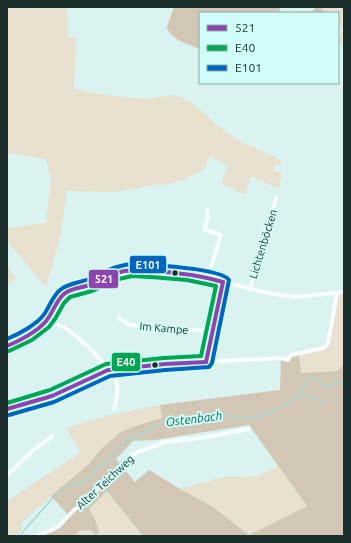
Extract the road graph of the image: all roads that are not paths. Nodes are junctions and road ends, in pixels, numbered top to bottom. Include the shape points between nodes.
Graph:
1 (276, 199) dead end
2 (207, 210) dead end
3 (208, 277) junction
4 (223, 282) junction
5 (250, 289) junction
6 (344, 292) edge
7 (337, 293) junction
8 (119, 318) dead end
9 (48, 320) junction
10 (212, 331) junction
11 (7, 346) edge
12 (206, 362) junction
13 (114, 369) junction
14 (108, 370) junction
15 (7, 409) edge
16 (114, 409) dead end
17 (249, 429) dead end
18 (52, 436) dead end
19 (7, 474) edge
20 (37, 536) edge

1 - 5 street, Lichtenböcken
2 - 3 street via 208,217 204,229 221,235
3 - 4 street
3 - 9 street via 131,270 120,272 65,293
4 - 5 street
4 - 10 street
5 - 7 street via 295,297
6 - 7 street
7 - 12 street via 328,343 323,348 291,355 288,360 281,358
8 - 10 street, Im Kampe via 128,324 149,328
9 - 11 street
9 - 14 street via 75,335
10 - 12 street
12 - 13 street
13 - 14 street
13 - 16 street via 118,398
14 - 15 street via 52,396
17 - 20 street, Alter Teichweg via 165,442 134,454 60,525
18 - 19 street

